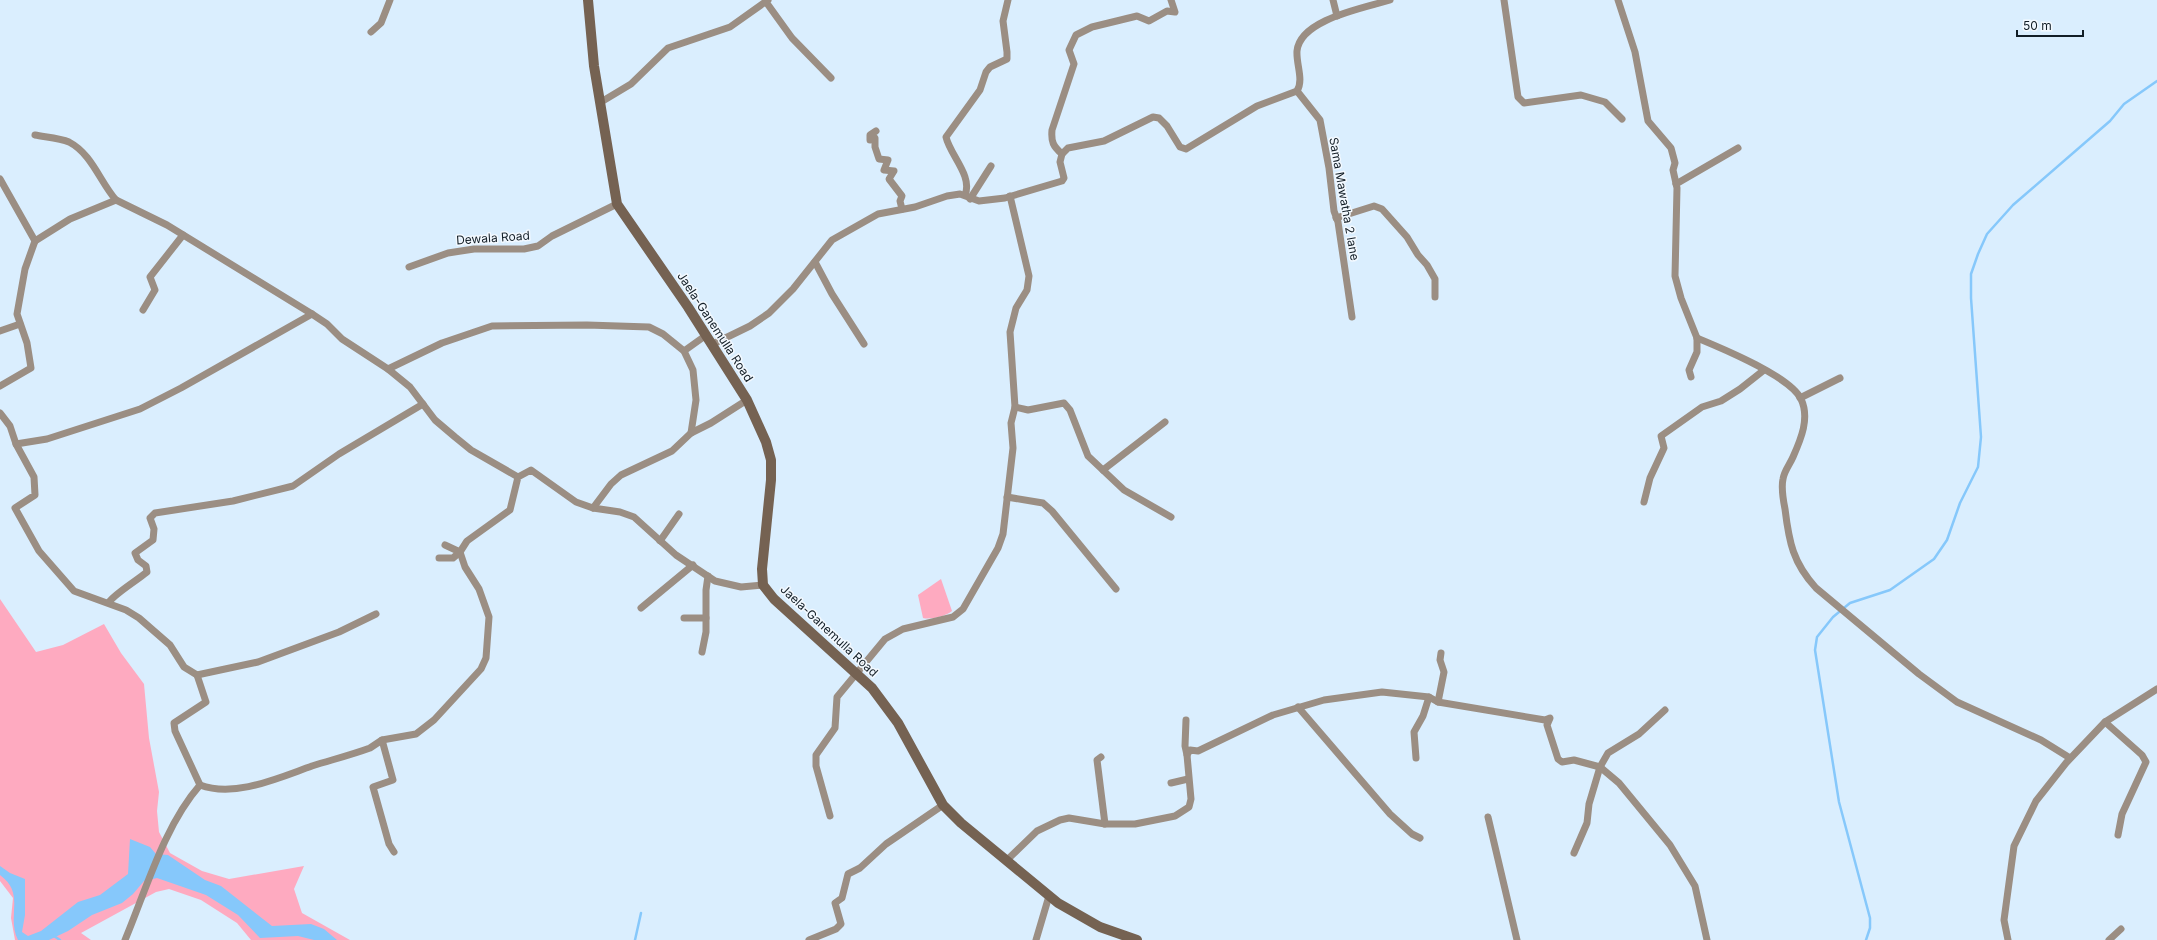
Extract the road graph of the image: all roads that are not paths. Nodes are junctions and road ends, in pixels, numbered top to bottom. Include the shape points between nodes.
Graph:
1 (390, 0) edge
2 (588, 0) edge
3 (1008, 0) edge
4 (1171, 0) edge
5 (1333, 0) edge
6 (1390, 0) edge
7 (1504, 0) edge
8 (1618, 0) edge
9 (767, 1) edge
10 (1338, 16) junction
11 (371, 32) dead end
12 (831, 78) dead end
13 (1297, 91) junction
14 (601, 102) junction
15 (1622, 119) dead end
16 (876, 131) dead end
17 (35, 136) dead end
18 (1738, 148) dead end
19 (1062, 154) junction
20 (991, 166) dead end
21 (0, 179) edge
22 (1676, 184) junction
23 (1010, 196) junction
24 (967, 197) junction
25 (116, 200) junction
26 (617, 204) junction
27 (902, 209) junction
28 (1336, 218) junction
29 (183, 235) junction
30 (35, 241) junction
31 (815, 262) junction
32 (409, 267) dead end
33 (1435, 297) dead end
34 (143, 310) dead end
35 (312, 314) junction
36 (1352, 318) dead end
37 (20, 324) junction
38 (0, 331) edge
39 (1698, 338) junction
40 (708, 340) junction
41 (864, 344) dead end
42 (684, 351) junction
43 (388, 369) junction
44 (1764, 370) junction
45 (1691, 377) dead end
46 (1840, 378) dead end
47 (0, 386) edge
48 (1800, 398) junction
49 (747, 400) junction
50 (423, 404) junction
51 (1014, 407) junction
52 (0, 413) edge
53 (1165, 422) dead end
54 (691, 433) junction
55 (16, 444) junction
56 (1103, 470) junction
57 (518, 477) junction
58 (1007, 497) junction
59 (1644, 502) dead end
60 (593, 508) junction
61 (679, 514) dead end
62 (1171, 517) dead end
63 (660, 541) junction
64 (445, 545) dead end
65 (460, 552) junction
66 (439, 558) dead end
67 (693, 565) junction
68 (708, 576) junction
69 (763, 585) junction
70 (1116, 588) dead end
71 (109, 602) junction
72 (641, 608) dead end
73 (376, 614) dead end
74 (684, 618) dead end
75 (706, 618) junction
76 (702, 652) dead end
77 (1441, 653) dead end
78 (857, 674) junction
79 (197, 675) junction
80 (2157, 689) edge
81 (1429, 697) junction
82 (1438, 702) junction
83 (1298, 708) junction
84 (1666, 710) dead end
85 (1186, 720) dead end
86 (2106, 722) junction
87 (382, 740) junction
88 (1187, 755) junction
89 (1101, 757) dead end
90 (1416, 758) dead end
91 (2070, 758) junction
92 (1600, 767) junction
93 (1188, 779) junction
94 (1171, 783) dead end
95 (200, 785) junction
96 (943, 805) junction
97 (830, 816) dead end
98 (1488, 817) dead end
99 (1105, 824) junction
100 (2118, 835) dead end
101 (1420, 838) dead end
102 (394, 852) dead end
103 (1574, 853) dead end
104 (1006, 861) junction
105 (1049, 896) junction
106 (2121, 929) dead end
107 (124, 940) edge
108 (809, 940) edge
109 (1036, 940) edge
110 (1137, 940) edge
111 (1517, 940) edge
112 (1707, 940) edge
113 (2008, 940) edge
114 (2109, 940) edge

1 - 11 street via 381,23
2 - 14 main road, Jaela-Ganemulla Road via 594,66
3 - 24 street via 1003,21 1006,59 990,67 986,72 980,90 946,137 966,180
4 - 19 street via 1175,12 1168,11 1149,21 1137,16 1116,20 1076,35 1069,50 1074,64 1052,130 1053,146
5 - 10 street
6 - 10 street
7 - 15 street via 1520,101 1524,103 1581,95 1605,102
8 - 22 street via 1635,52 1648,121 1670,148 1675,163
9 - 12 street via 792,38
9 - 14 street via 730,27 668,48 631,84
10 - 13 street via 1325,20 1313,28 1299,45 1300,87
13 - 19 street via 1257,106 1186,149 1180,147 1159,118 1153,117 1119,135 1104,141 1068,148
13 - 28 street, Sama Mawatha 2 lane via 1320,120 1330,168
14 - 26 main road, Jaela-Ganemulla Road
16 - 27 street via 870,135 870,140 874,138 879,159 888,160 884,170 894,171 888,179 902,196
17 - 25 street via 68,142 86,155 106,189
18 - 22 street
19 - 23 street via 1062,181
20 - 24 street
21 - 30 street
22 - 39 street via 1675,276 1683,304
23 - 24 street via 979,201
23 - 51 street via 1029,276 1027,290 1016,308 1010,332
24 - 27 street via 947,196
25 - 29 street
25 - 30 street via 70,219
26 - 32 street, Dewala Road via 552,236 538,246 448,253
26 - 40 main road, Jaela-Ganemulla Road
27 - 31 street via 878,214 832,240
28 - 33 street via 1374,206 1382,209 1407,237 1436,279
28 - 36 street, Sama Mawatha 2 lane
29 - 34 street via 150,277 155,290
29 - 35 street
30 - 37 street via 19,297 17,314
31 - 40 street via 769,313 750,326
31 - 41 street
35 - 43 street via 342,339
35 - 55 street via 140,410 46,439
37 - 38 street
37 - 47 street via 27,343 31,368
39 - 44 street via 1733,352
39 - 45 street via 1697,352 1689,370
40 - 42 street
40 - 49 main road, Jaela-Ganemulla Road
42 - 43 street via 672,340 649,327 587,324 492,326 442,342
42 - 54 street via 693,370 696,387
43 - 50 street via 410,387
44 - 48 street via 1784,383
44 - 59 street via 1740,389 1721,401 1702,407 1661,436 1664,448 1650,478
46 - 48 street
48 - 91 street via 1806,422 1782,478 1788,538 1794,557 1804,575 1816,588 1919,674 1957,702 2041,740
49 - 54 street
49 - 69 main road, Jaela-Ganemulla Road via 766,442 771,460 762,569
50 - 57 street via 435,420 471,450
50 - 71 street via 339,454 293,486 233,501 155,513 150,518 154,529 153,540 135,553 138,560 146,566 146,572 113,596
51 - 56 street via 1028,410 1064,403 1070,410 1088,456
51 - 58 street via 1011,423 1013,448
52 - 55 street via 10,426
53 - 56 street
54 - 60 street via 672,450 621,475
55 - 71 street via 34,477 35,495 15,508 39,551 74,590
56 - 62 street via 1124,490
57 - 60 street via 531,470 576,502
57 - 65 street via 510,510 467,541
58 - 70 street via 1042,503 1052,511
58 - 78 street via 1004,534 963,609 953,617 895,632 885,639
60 - 63 street via 634,517
61 - 63 street
63 - 67 street
64 - 65 street
65 - 66 street via 453,558
65 - 87 street via 465,567 479,589 489,617 486,658 481,669 434,720 416,734
67 - 68 street
67 - 72 street
68 - 69 street via 715,582 741,587
68 - 75 street
69 - 78 main road, Jaela-Ganemulla Road via 774,599
71 - 79 street via 143,622 170,645 184,667
73 - 79 street via 339,632 258,662
74 - 75 street
75 - 76 street
77 - 82 street via 1440,660 1444,672
78 - 96 main road, Jaela-Ganemulla Road via 872,688 898,723
78 - 97 street via 837,697 835,728 816,755 816,766
79 - 95 street via 206,702 174,723
80 - 86 street
81 - 82 street
81 - 83 street via 1373,693 1324,700
81 - 90 street via 1414,732
82 - 92 street via 1545,720 1550,718 1547,726 1558,759 1562,762 1586,762
83 - 88 street via 1273,715 1198,751 1190,750
83 - 101 street via 1390,814
84 - 92 street via 1639,734 1608,754
85 - 88 street
86 - 91 street
86 - 100 street via 2142,755 2146,762 2122,814
87 - 95 street via 370,748 279,778 224,790
87 - 102 street via 393,780 373,787 389,844
88 - 93 street
89 - 99 street via 1097,760
91 - 113 street via 2036,801 2014,846 2004,920
92 - 103 street via 1589,804 1587,823
92 - 112 street via 1619,784 1670,845 1689,873 1699,900
93 - 94 street
93 - 99 street via 1191,799 1189,807 1175,816 1135,824
95 - 107 street via 181,812 161,852
96 - 104 main road, Jaela-Ganemulla Road
96 - 108 street via 886,844 860,868 848,874 842,898 835,904 841,924 836,930
98 - 111 street
99 - 104 street via 1069,818 1060,820 1037,831
104 - 105 main road, Jaela-Ganemulla Road
105 - 109 street
105 - 110 main road, Jaela-Ganemulla Road via 1100,927
106 - 114 street

